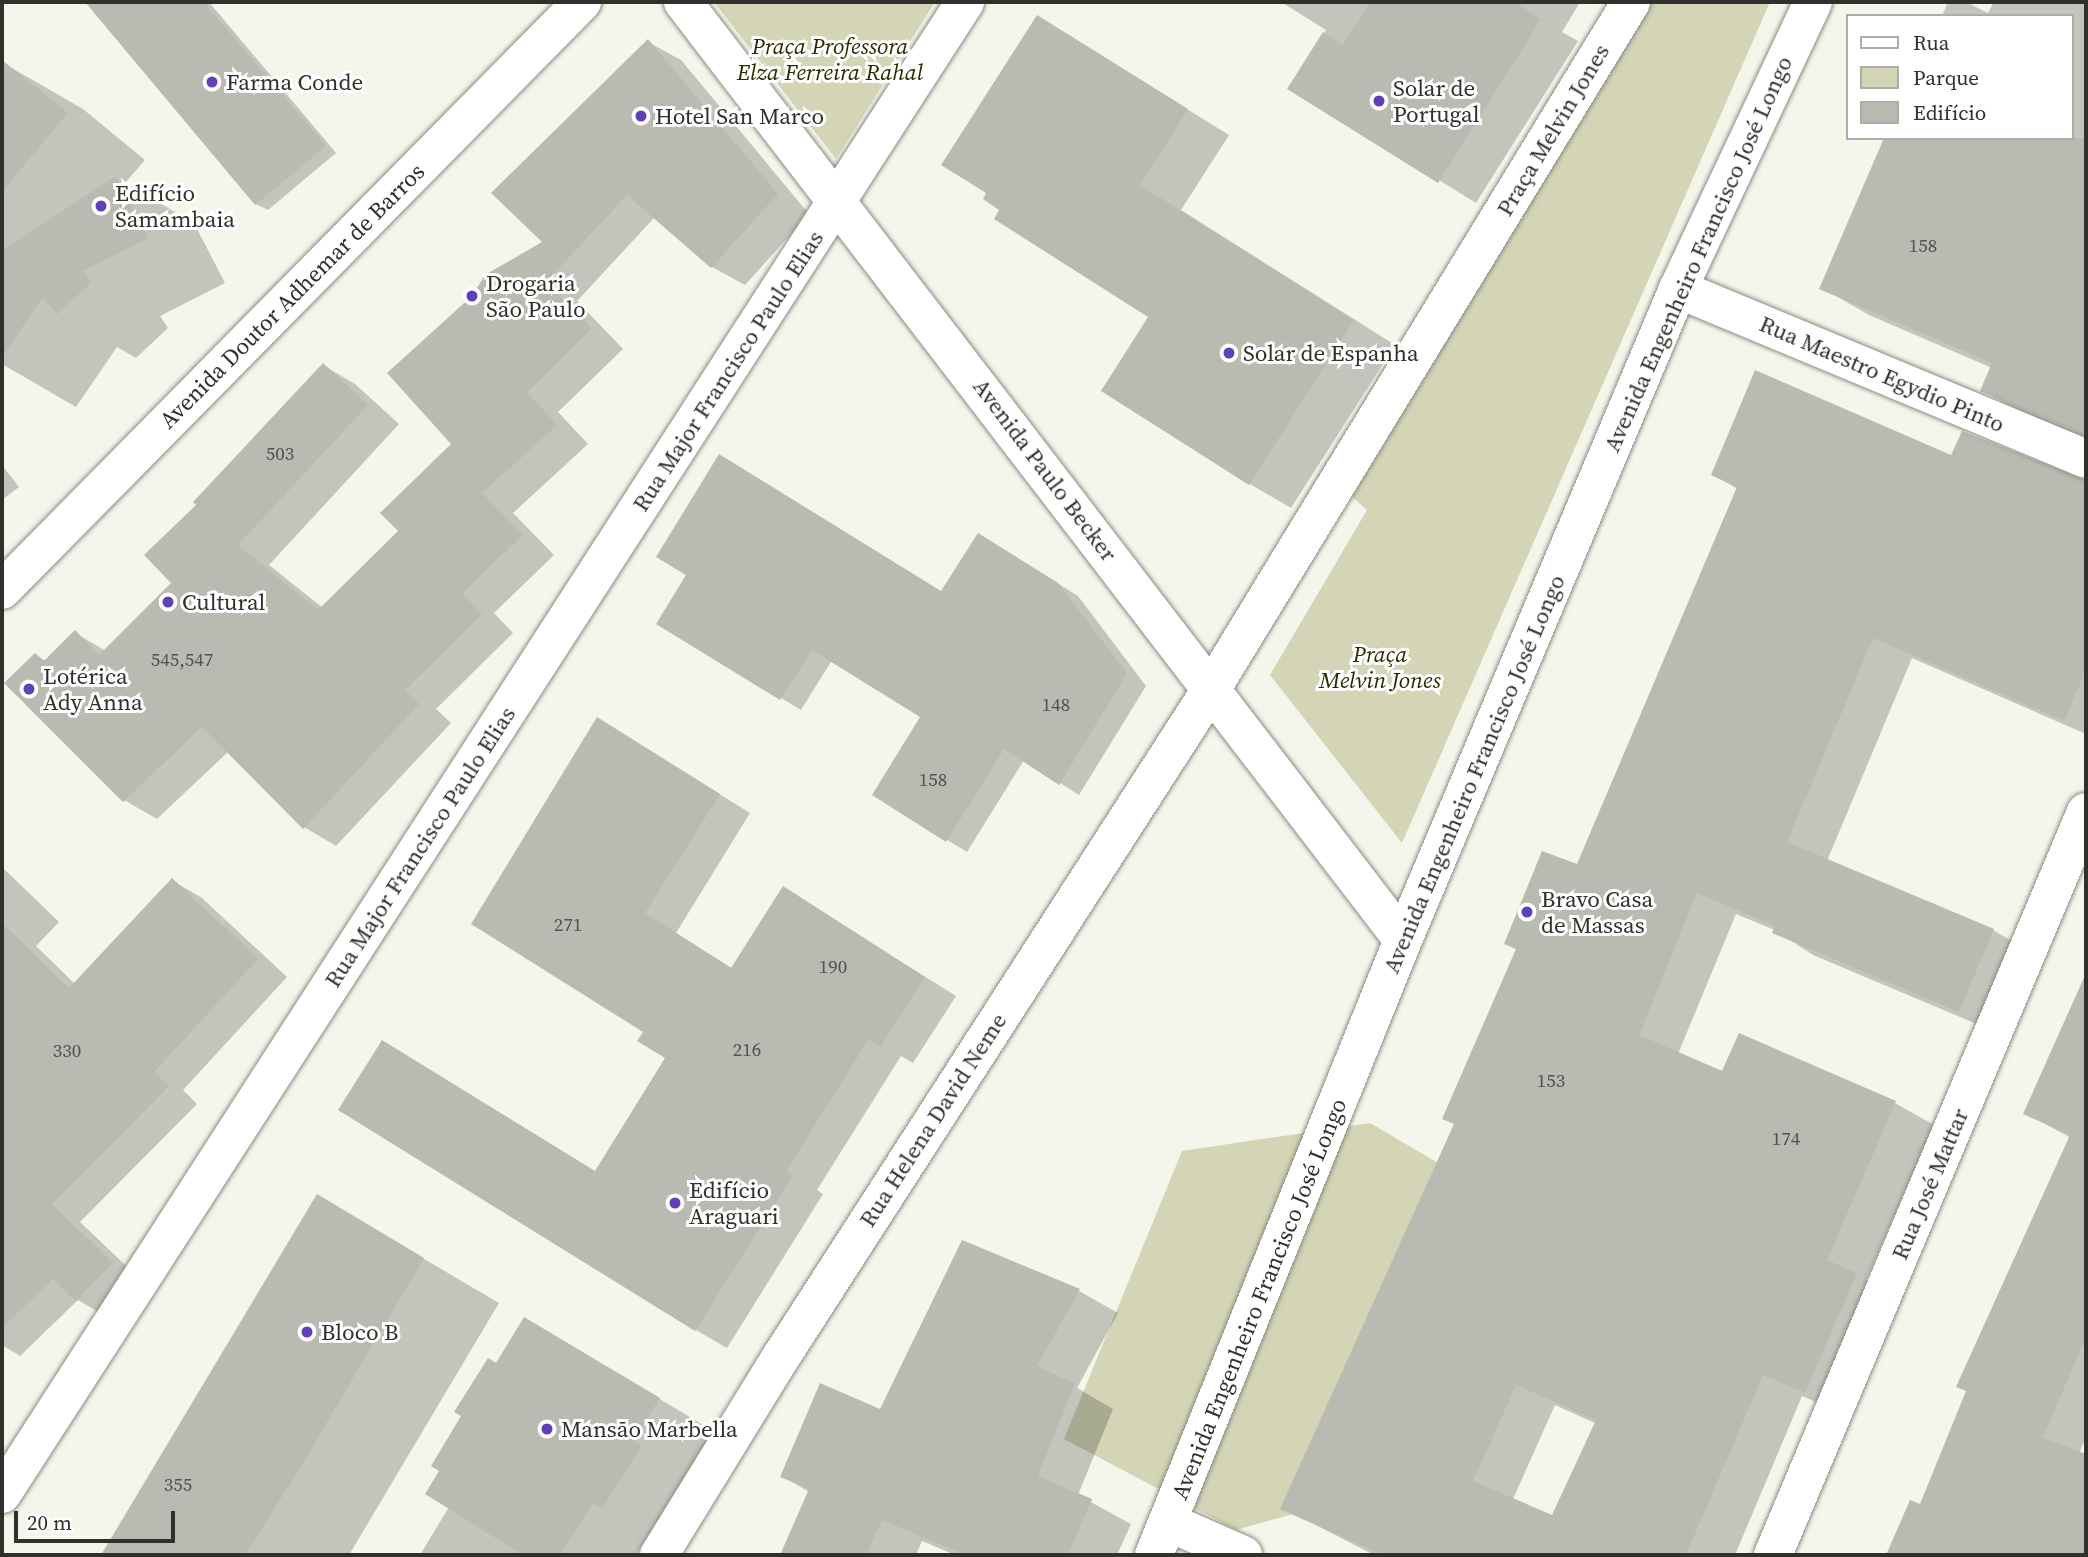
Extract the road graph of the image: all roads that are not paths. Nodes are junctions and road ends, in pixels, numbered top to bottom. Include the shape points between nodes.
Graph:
1 (582, 2) edge
2 (683, 2) edge
3 (965, 2) edge
4 (1631, 2) edge
5 (1813, 2) edge
6 (838, 200) junction
7 (1678, 289) junction
8 (2086, 459) edge
9 (2, 590) edge
10 (1212, 688) junction
11 (2086, 812) edge
12 (1404, 940) junction
13 (2, 1494) edge
14 (1161, 1539) edge
15 (659, 1555) edge
16 (1243, 1555) edge
17 (1773, 1555) edge

1 - 9 street, Avenida Doutor Adhemar de Barros
2 - 6 street, Avenida Paulo Becker
3 - 6 street
4 - 10 street, Praça Melvin Jones
5 - 7 street, Avenida Engenheiro Francisco José Longo
6 - 10 street, Avenida Paulo Becker
6 - 13 street, Rua Major Francisco Paulo Elias
7 - 8 street, Rua Maestro Egydio Pinto
7 - 12 street, Avenida Engenheiro Francisco José Longo
10 - 12 street, Avenida Paulo Becker
10 - 15 street, Rua Helena David Neme via 780,1357
11 - 17 street, Rua José Mattar
12 - 14 street, Avenida Engenheiro Francisco José Longo
14 - 16 street

